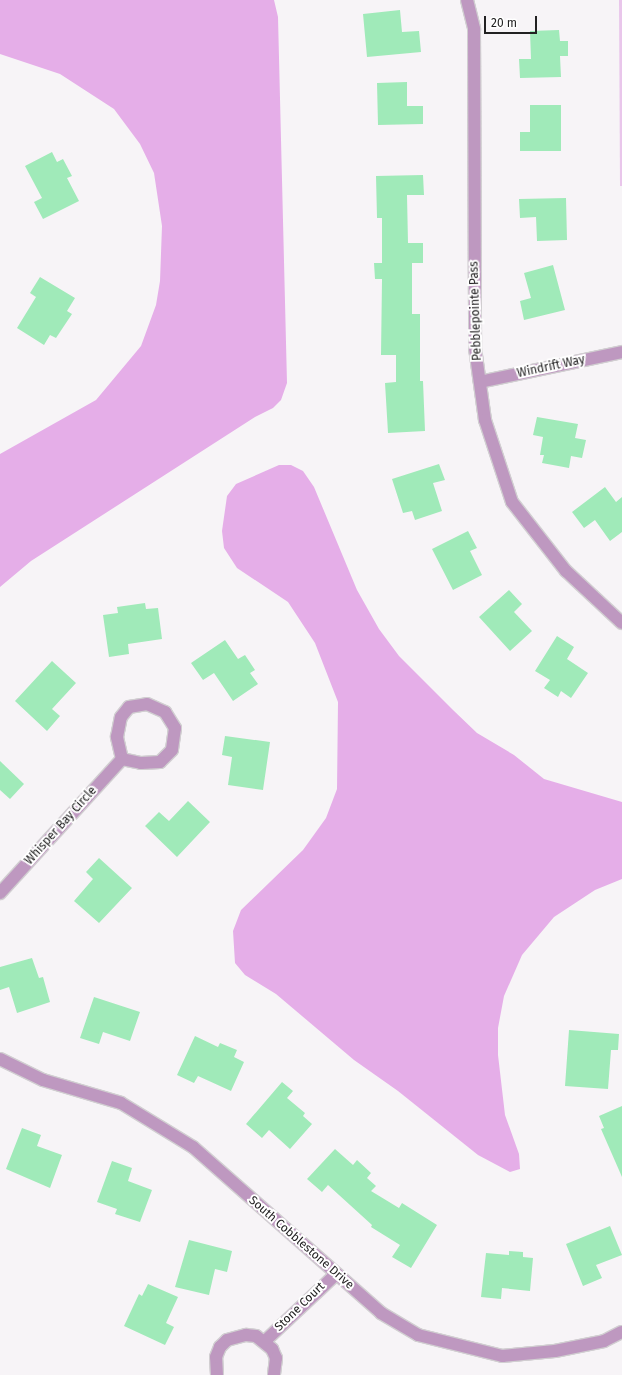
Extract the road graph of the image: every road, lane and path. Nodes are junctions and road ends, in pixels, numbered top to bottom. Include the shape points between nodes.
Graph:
1 (467, 0) edge
2 (622, 352) edge
3 (480, 382) junction
4 (622, 623) edge
5 (122, 759) junction
6 (0, 893) edge
7 (0, 1059) edge
8 (336, 1274) junction
9 (622, 1332) edge
10 (265, 1341) junction
11 (217, 1375) edge
12 (274, 1375) edge

1 - 3 street, Pebblepointe Pass via 474,29 475,348
2 - 3 street, Windrift Way
3 - 4 street, Pebblepointe Pass via 485,420 512,502 566,571
5 - 5 street via 141,763 160,762 172,750 175,728 165,712 147,704 129,707 121,717 116,737
5 - 6 street, Whisper Bay Circle
7 - 8 street, South Cobblestone Drive via 43,1080 121,1103 193,1147
8 - 9 street, South Cobblestone Drive via 381,1313 418,1335 502,1356 555,1351 604,1341
8 - 10 street, Stone Court
10 - 11 street, Stone Court via 246,1334 227,1340 216,1357
10 - 12 street, Stone Court via 276,1358

